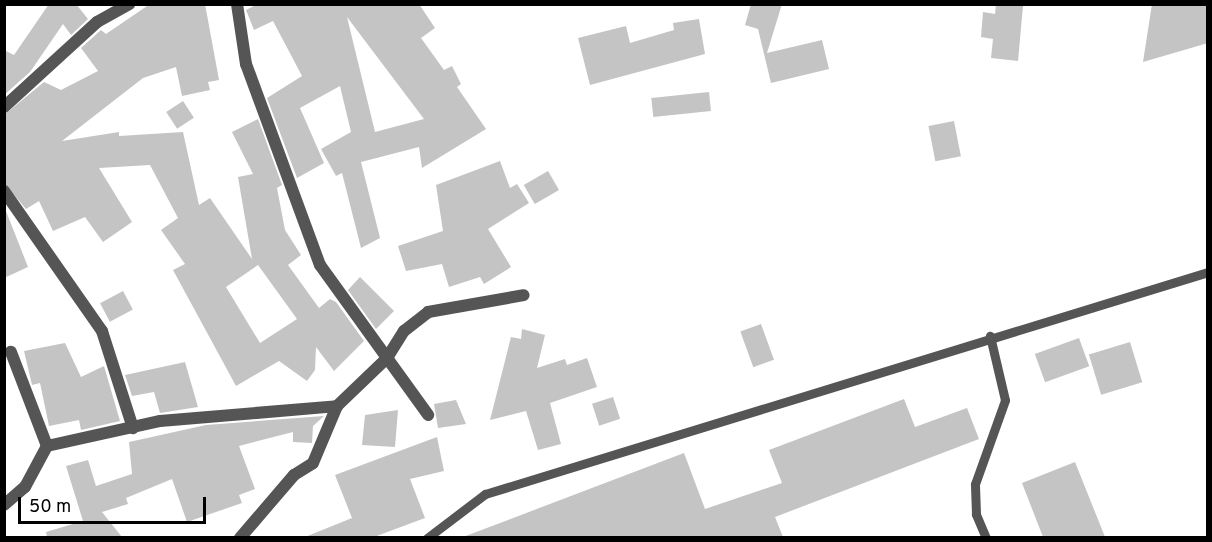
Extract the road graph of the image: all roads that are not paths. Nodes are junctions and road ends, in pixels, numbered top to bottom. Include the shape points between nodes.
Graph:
1 (129, 4) edge
2 (237, 4) edge
3 (4, 107) edge
4 (4, 191) edge
5 (1208, 272) edge
6 (524, 295) dead end
7 (990, 336) junction
8 (11, 352) dead end
9 (387, 358) junction
10 (337, 406) junction
11 (428, 415) dead end
12 (133, 428) junction
13 (47, 446) junction
14 (4, 505) edge
15 (240, 537) edge
16 (428, 537) edge
17 (986, 537) edge

1 - 3 street via 98,22
2 - 9 street via 246,64 320,266
4 - 12 street via 102,331
5 - 7 lane
6 - 9 street via 428,312 396,339
7 - 16 lane via 485,494
7 - 17 lane via 1005,400 975,484 976,514
8 - 13 street
9 - 10 street
9 - 11 street
10 - 12 street via 208,416
10 - 15 street via 313,463 294,475
12 - 13 street
13 - 14 street via 26,487

